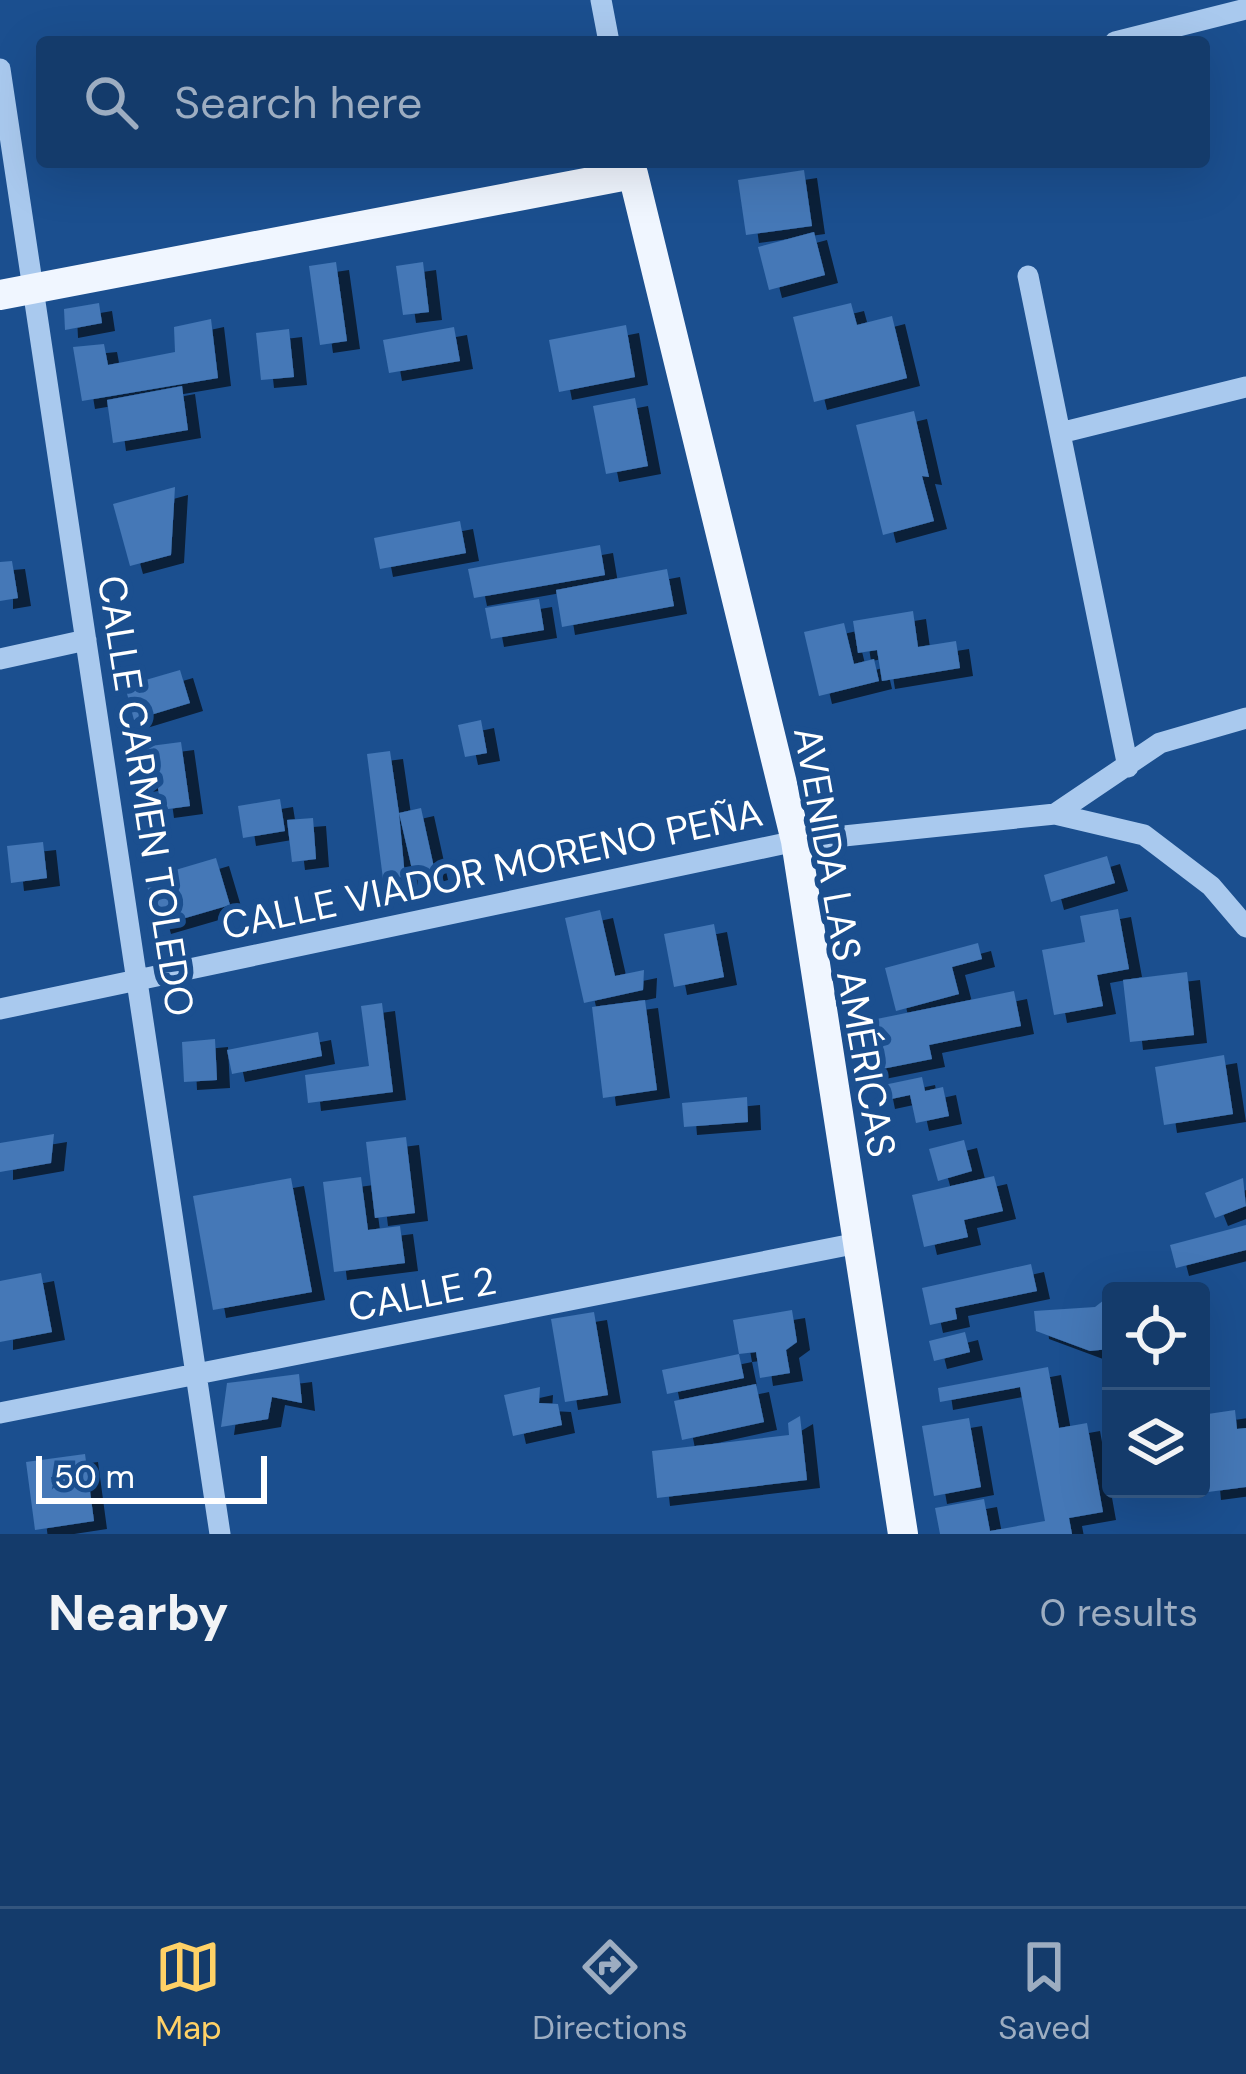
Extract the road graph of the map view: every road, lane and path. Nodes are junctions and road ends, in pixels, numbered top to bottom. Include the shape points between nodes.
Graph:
1 (601, 0) edge
2 (1246, 9) edge
3 (608, 36) edge
4 (1139, 36) edge
5 (0, 69) edge
6 (632, 168) edge
7 (1028, 276) dead end
8 (33, 290) junction
9 (0, 295) edge
10 (1246, 387) edge
11 (1060, 433) junction
12 (86, 640) junction
13 (0, 659) edge
14 (1246, 718) edge
15 (1128, 767) junction
16 (1055, 814) junction
17 (796, 842) junction
18 (1246, 927) edge
19 (137, 980) junction
20 (0, 1009) edge
21 (858, 1243) junction
22 (196, 1376) junction
23 (0, 1413) edge
24 (220, 1534) edge
25 (903, 1534) edge

1 - 3 street
2 - 4 street
5 - 8 street, CALLE CARMEN TOLEDO
6 - 8 main road
6 - 17 main road, AVENIDA LAS AMÉRICAS
7 - 11 street
8 - 9 main road
8 - 12 street, CALLE CARMEN TOLEDO
10 - 11 street
11 - 15 street
12 - 13 street
12 - 19 street, CALLE CARMEN TOLEDO
14 - 15 street via 1160,742
15 - 16 street
16 - 17 street, CALLE VIADOR MORENO PEÑA
16 - 18 street, CALLE VIADOR MORENO PEÑA via 1144,835 1211,886
17 - 19 street, CALLE VIADOR MORENO PEÑA
17 - 21 main road, AVENIDA LAS AMÉRICAS
19 - 20 street, CALLE VIADOR MORENO PEÑA
19 - 22 street, CALLE CARMEN TOLEDO
21 - 22 street, CALLE 2
21 - 25 main road, AVENIDA LAS AMÉRICAS
22 - 23 street, CALLE 2
22 - 24 street, CALLE CARMEN TOLEDO

